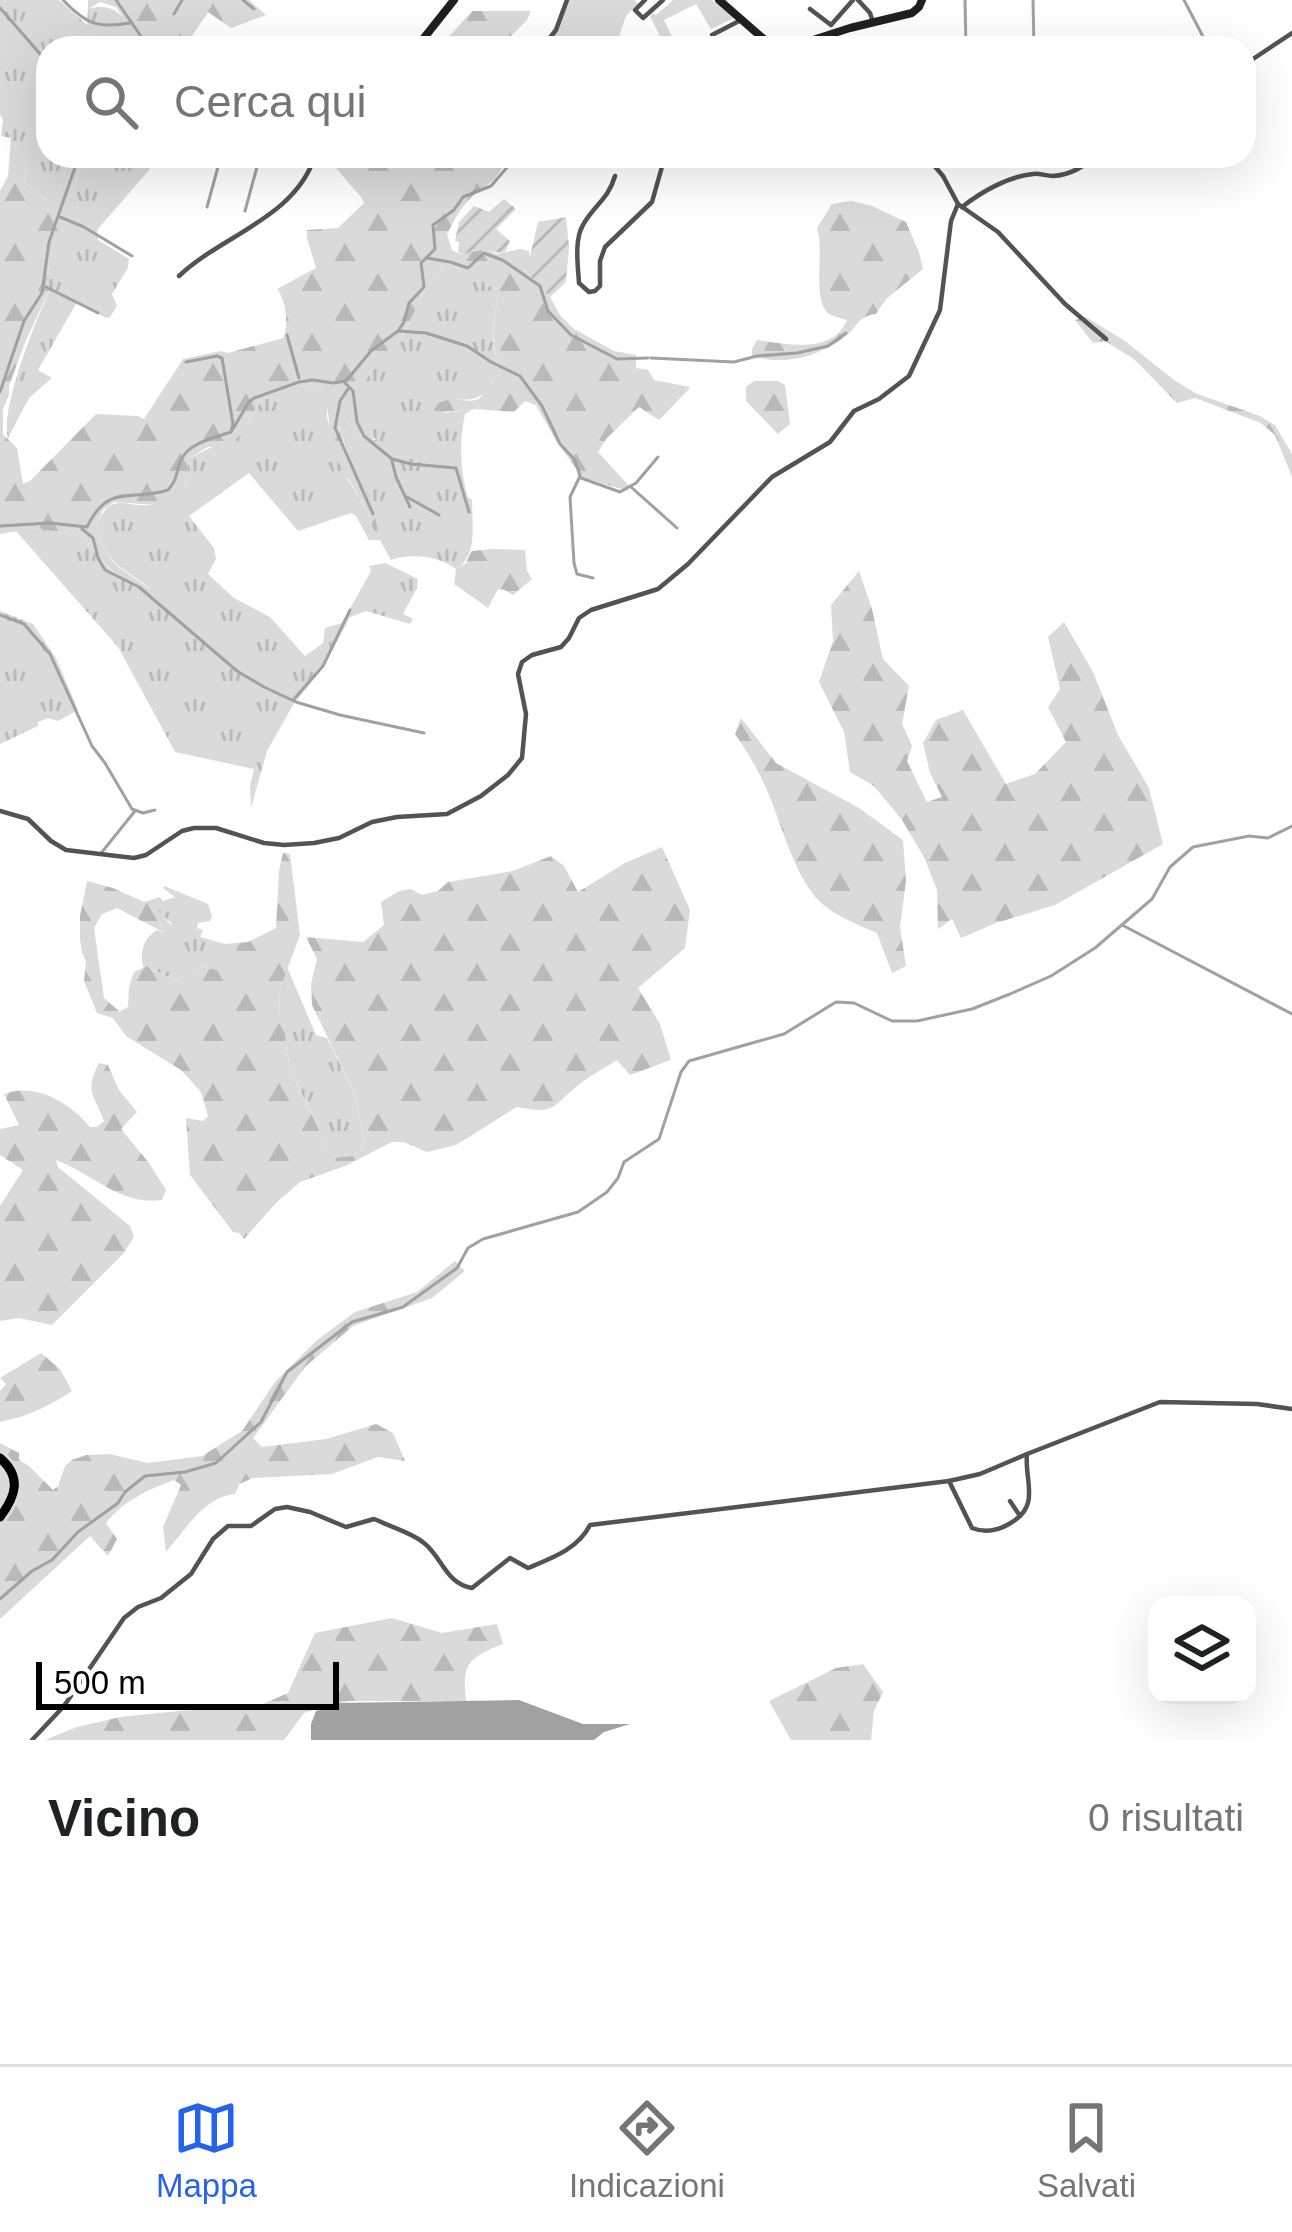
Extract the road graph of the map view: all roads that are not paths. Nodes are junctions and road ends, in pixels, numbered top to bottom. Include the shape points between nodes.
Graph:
1 (454, 0) edge
2 (567, 0) edge
3 (644, 0) edge
4 (663, 0) edge
5 (719, 0) edge
6 (855, 0) edge
7 (922, 0) edge
8 (810, 9) dead end
9 (743, 19) junction
10 (873, 22) junction
11 (1292, 33) edge
12 (712, 35) dead end
13 (426, 36) edge
14 (551, 36) edge
15 (762, 36) edge
16 (826, 36) edge
17 (1256, 56) edge
18 (310, 168) edge
19 (662, 168) edge
20 (936, 168) edge
21 (1082, 168) edge
22 (615, 176) dead end
23 (960, 205) junction
24 (179, 276) dead end
25 (1106, 338) dead end
26 (0, 811) edge
27 (1292, 1409) edge
28 (1027, 1454) junction
29 (0, 1458) edge
30 (950, 1481) junction
31 (1010, 1501) dead end
32 (0, 1517) edge
33 (1021, 1517) junction
34 (32, 1740) edge

1 - 13 street
2 - 14 street
3 - 4 street via 634,10 643,17
5 - 9 street
6 - 8 street via 830,25
6 - 10 street
7 - 10 street via 914,12
9 - 12 street
9 - 15 street
10 - 16 street
11 - 17 street
18 - 24 street via 284,204
19 - 22 street via 653,201 606,245 600,286 590,292 579,283 580,231
20 - 23 street
21 - 23 street via 1030,174
23 - 25 street
23 - 26 street via 940,310 909,376 854,412 830,442 772,477 658,589 591,610 561,647 522,662 522,758 481,796 447,814 372,822 314,843 264,843 194,828 125,859 67,850 28,819
27 - 28 street via 1160,1402
28 - 30 street
28 - 33 street via 1030,1491
29 - 32 main road via 15,1490
30 - 33 street via 975,1531
30 - 34 street via 590,1525 571,1548 528,1568 510,1558 468,1588 427,1545 380,1521 346,1527 280,1508 251,1526 228,1526 191,1574 124,1618
31 - 33 street

